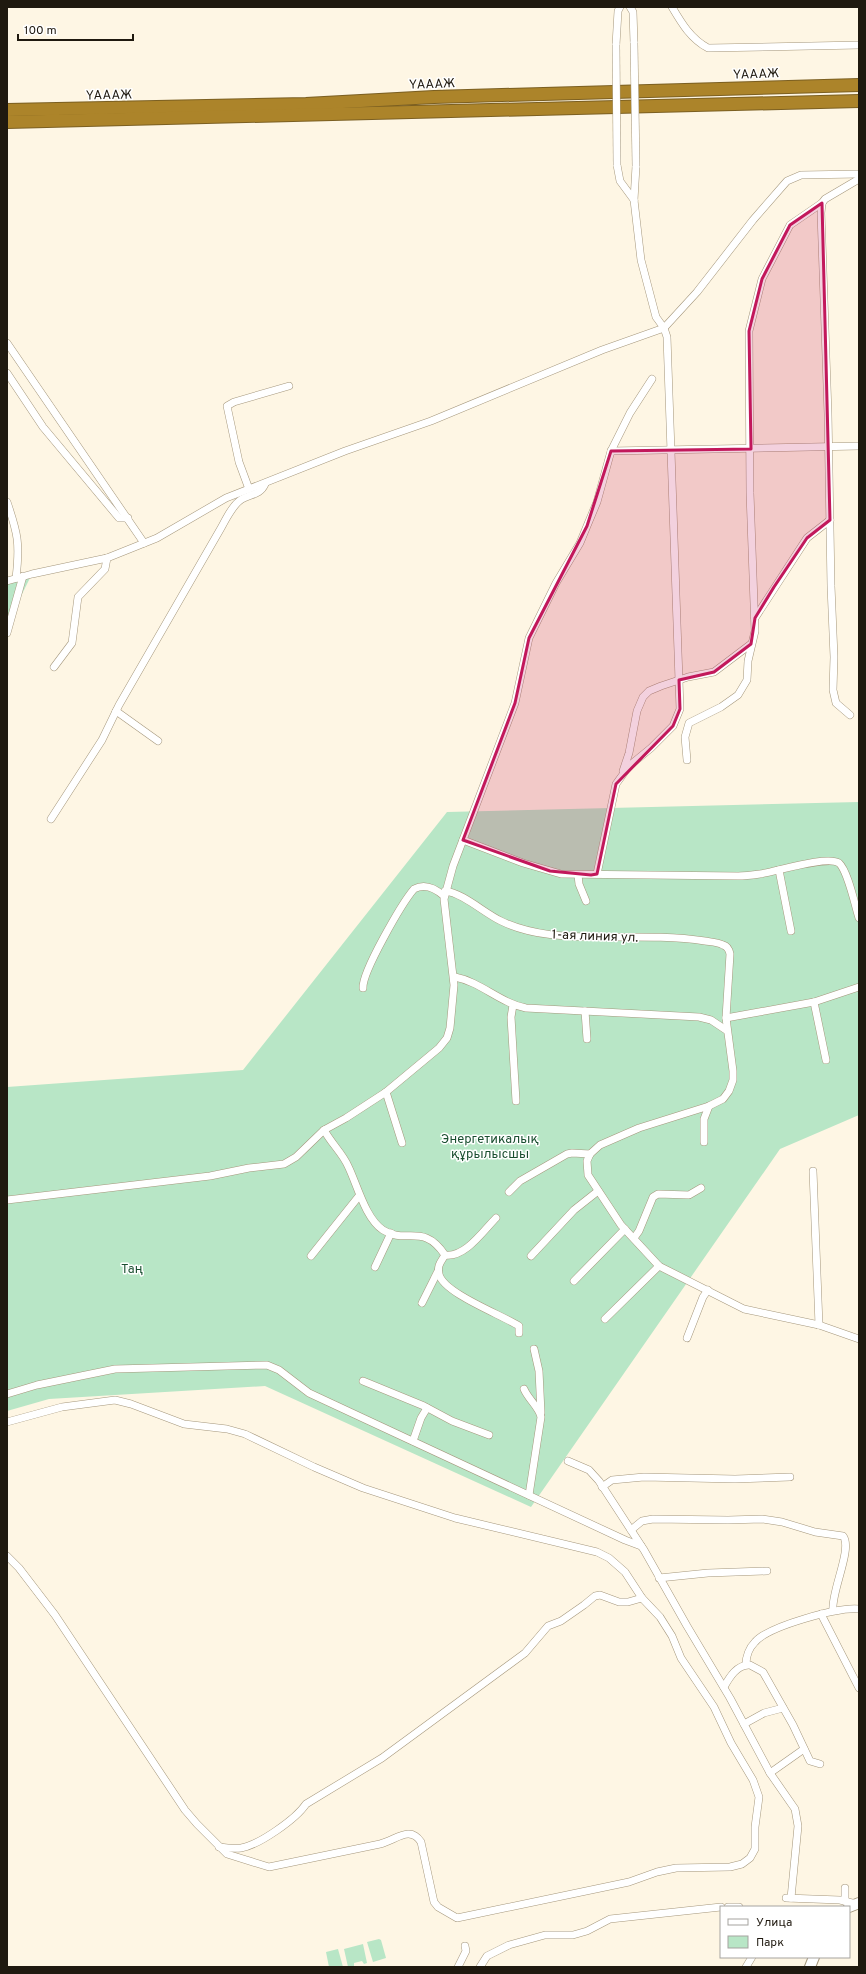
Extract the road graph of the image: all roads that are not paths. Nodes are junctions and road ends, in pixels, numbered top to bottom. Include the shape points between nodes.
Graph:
1 (620, 7) edge
2 (630, 7) edge
3 (672, 7) edge
4 (859, 45) edge
5 (859, 85) edge
6 (859, 101) edge
7 (7, 110) edge
8 (7, 122) edge
9 (859, 174) edge
10 (859, 179) edge
11 (634, 200) junction
12 (822, 203) junction
13 (664, 328) junction
14 (7, 343) edge
15 (7, 373) edge
16 (652, 379) dead end
17 (289, 386) dead end
18 (828, 446) junction
19 (859, 446) edge
20 (750, 449) junction
21 (670, 450) junction
22 (611, 451) junction
23 (265, 484) junction
24 (249, 489) junction
25 (7, 502) edge
26 (128, 518) junction
27 (830, 520) junction
28 (144, 543) junction
29 (107, 558) junction
30 (20, 577) junction
31 (7, 581) edge
32 (755, 618) junction
33 (7, 633) edge
34 (751, 644) junction
35 (54, 667) dead end
36 (679, 680) junction
37 (116, 711) junction
38 (850, 715) dead end
39 (158, 741) dead end
40 (687, 760) dead end
41 (622, 775) junction
42 (51, 819) dead end
43 (463, 840) junction
44 (779, 870) junction
45 (597, 874) junction
46 (578, 875) junction
47 (445, 894) junction
48 (586, 901) dead end
49 (859, 918) edge
50 (791, 931) dead end
51 (455, 977) junction
52 (859, 987) edge
53 (363, 988) dead end
54 (814, 1002) junction
55 (513, 1006) junction
56 (585, 1011) junction
57 (726, 1018) junction
58 (726, 1030) junction
59 (587, 1039) dead end
60 (826, 1060) dead end
61 (386, 1092) junction
62 (516, 1101) dead end
63 (709, 1106) junction
64 (324, 1130) junction
65 (704, 1142) dead end
66 (402, 1143) dead end
67 (590, 1154) junction
68 (813, 1171) dead end
69 (701, 1188) dead end
70 (509, 1192) dead end
71 (598, 1192) junction
72 (359, 1196) junction
73 (7, 1200) edge
74 (496, 1218) dead end
75 (625, 1229) junction
76 (391, 1233) junction
77 (634, 1238) junction
78 (445, 1255) junction
79 (311, 1256) dead end
80 (531, 1256) dead end
81 (659, 1266) junction
82 (375, 1267) dead end
83 (438, 1270) junction
84 (574, 1281) dead end
85 (708, 1290) junction
86 (422, 1303) dead end
87 (605, 1319) dead end
88 (819, 1325) junction
89 (519, 1333) dead end
90 (687, 1338) dead end
91 (859, 1339) edge
92 (534, 1349) dead end
93 (363, 1381) dead end
94 (524, 1389) dead end
95 (7, 1394) edge
96 (427, 1408) junction
97 (541, 1413) junction
98 (7, 1422) edge
99 (489, 1434) dead end
100 (413, 1441) junction
101 (568, 1462) dead end
102 (790, 1477) dead end
103 (602, 1487) junction
104 (529, 1495) junction
105 (631, 1530) junction
106 (641, 1546) junction
107 (7, 1556) edge
108 (767, 1571) dead end
109 (659, 1578) junction
110 (642, 1598) junction
111 (859, 1609) edge
112 (833, 1610) junction
113 (821, 1614) junction
114 (746, 1664) junction
115 (724, 1687) junction
116 (859, 1688) edge
117 (783, 1708) junction
118 (744, 1724) junction
119 (804, 1749) junction
120 (820, 1764) dead end
121 (770, 1773) junction
122 (218, 1847) junction
123 (845, 1888) dead end
124 (852, 1904) edge
125 (720, 1907) edge
126 (465, 1946) dead end
127 (751, 1958) edge
128 (458, 1967) edge
129 (480, 1967) edge
130 (746, 1967) edge

1 - 11 street, bridge via 616,45 617,165 620,181
2 - 11 street, bridge via 633,12 634,44
3 - 4 street via 687,30 700,44 708,48
5 - 7 highway, ҮАААЖ via 434,96 306,104
6 - 8 highway, ҮАААЖ
9 - 13 street via 801,175 787,181 697,292
10 - 12 street
11 - 13 street via 641,260 656,317
12 - 18 street
12 - 20 street via 790,225 762,279 749,331
13 - 21 street via 667,337
13 - 23 street via 602,350 431,421 345,451
14 - 26 street
15 - 26 street via 43,427 104,502 119,518
16 - 22 street via 630,413
17 - 24 street via 227,406
18 - 19 street
18 - 20 street
18 - 27 street
20 - 21 street
20 - 32 street
21 - 22 street
21 - 36 street
22 - 43 street via 597,502 580,543 556,583 529,638 515,703
23 - 24 street
23 - 37 street via 258,493 242,499 233,509
24 - 28 street via 226,498 173,530
25 - 30 street via 19,540
26 - 28 street
27 - 32 street via 807,538
27 - 38 street via 833,697
28 - 29 street
29 - 30 street
29 - 35 street via 105,569 78,597 72,643
30 - 31 street
30 - 33 street
32 - 34 street via 754,639
34 - 36 street via 714,672
34 - 40 street via 747,680 738,695 689,723 685,737
36 - 41 street via 680,710 676,721
36 - 41 street via 649,691 643,696
37 - 39 street
37 - 42 street via 84,769
41 - 45 street via 613,790
43 - 46 street via 543,869
43 - 47 street
44 - 45 street via 738,876
44 - 49 street via 806,863 827,861 839,864 845,872
44 - 50 street
45 - 46 street
46 - 48 street
47 - 51 street via 448,947
47 - 53 street, 1-ая линия ул. via 426,886 414,889 371,962 364,977
47 - 57 street, 1-ая линия ул. via 458,895 512,926 542,933 568,937 691,939 722,944 728,948 730,954
51 - 55 street via 471,982
51 - 61 street via 447,1038 439,1048
52 - 54 street
54 - 57 street
54 - 60 street
55 - 56 street
55 - 62 street via 511,1017
56 - 58 street via 699,1016
56 - 59 street
57 - 58 street
58 - 63 street via 733,1080 726,1096
61 - 64 street
61 - 66 street
63 - 65 street via 704,1118
63 - 67 street via 623,1134 600,1145
64 - 72 street via 348,1165
64 - 73 street via 296,1157 284,1164 210,1176
67 - 70 street via 572,1152 520,1181
67 - 71 street via 587,1160 588,1174
68 - 88 street
69 - 77 street via 689,1195 658,1194 653,1197
71 - 75 street
71 - 80 street via 574,1210
72 - 76 street via 378,1225
72 - 79 street
74 - 78 street via 459,1253
75 - 77 street
75 - 84 street
76 - 78 street via 431,1239
76 - 82 street
77 - 81 street
78 - 83 street via 438,1264
81 - 85 street
81 - 87 street
83 - 86 street
83 - 89 street via 442,1281 449,1287 519,1326
85 - 88 street via 744,1309
85 - 90 street
88 - 91 street
92 - 97 street via 539,1371
93 - 96 street
94 - 97 street
95 - 100 street via 37,1385 115,1369 266,1365 278,1370 310,1393
96 - 99 street via 452,1421
96 - 100 street
97 - 104 street
98 - 110 street via 62,1408 115,1400 184,1424 227,1429 245,1434 314,1467 403,1502 455,1518 597,1552 609,1558 625,1572
100 - 104 street
101 - 103 street via 589,1470
102 - 103 street via 625,1478 612,1480
103 - 105 street
104 - 106 street
105 - 106 street
105 - 112 street via 642,1521 653,1519 762,1519 843,1536 846,1549 834,1594
106 - 109 street
107 - 122 street via 55,1615 186,1810
108 - 109 street
109 - 115 street
110 - 122 street via 619,1602 600,1595 595,1596 561,1621 548,1626 525,1653 382,1758 306,1804 300,1812 256,1843 242,1848
110 - 122 street via 660,1617 672,1636 681,1658 714,1707 753,1780 759,1797 755,1849 750,1858 742,1864 730,1867 676,1868 629,1882 457,1918 434,1902 421,1842 412,1833 380,1844 270,1867 227,1854
111 - 112 street
112 - 113 street
113 - 114 street via 761,1637 750,1649
113 - 116 street
114 - 115 street via 733,1672
114 - 117 street via 763,1672
115 - 118 street
117 - 118 street via 764,1713
117 - 119 street
118 - 121 street
119 - 120 street via 810,1761
119 - 121 street
121 - 124 street via 797,1814 796,1847 788,1898
123 - 124 street
125 - 129 street via 610,1919 587,1932 545,1935 509,1945 487,1956
126 - 128 street via 466,1951
127 - 130 street

